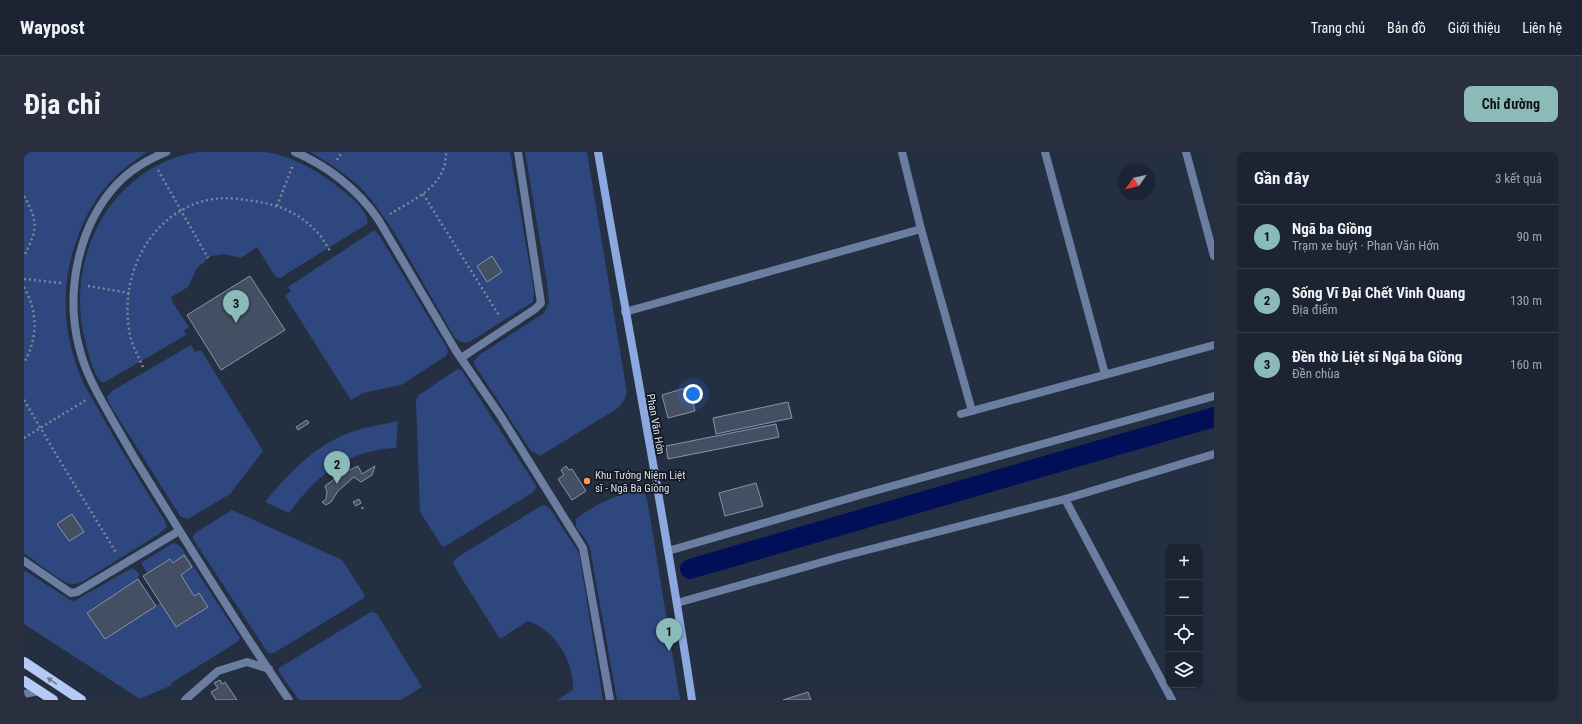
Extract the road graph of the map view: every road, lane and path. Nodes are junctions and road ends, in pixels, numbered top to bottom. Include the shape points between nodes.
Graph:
1 (166, 152) edge
2 (296, 152) edge
3 (446, 152) edge
4 (518, 152) edge
5 (598, 152) edge
6 (902, 152) edge
7 (1045, 152) edge
8 (1186, 152) edge
9 (151, 158) junction
10 (423, 194) junction
11 (24, 196) edge
12 (278, 206) junction
13 (180, 210) junction
14 (380, 221) junction
15 (921, 229) junction
16 (331, 252) dead end
17 (24, 256) edge
18 (1214, 256) edge
19 (208, 258) dead end
20 (24, 287) edge
21 (625, 312) junction
22 (506, 328) junction
23 (1214, 345) edge
24 (461, 358) junction
25 (24, 363) edge
26 (143, 367) dead end
27 (1105, 374) junction
28 (97, 393) junction
29 (1214, 396) edge
30 (24, 400) edge
31 (972, 411) junction
32 (961, 414) dead end
33 (41, 428) junction
34 (24, 438) edge
35 (1214, 454) edge
36 (1065, 499) junction
37 (362, 507) dead end
38 (364, 511) dead end
39 (180, 531) junction
40 (668, 551) junction
41 (24, 561) edge
42 (123, 564) junction
43 (677, 603) junction
44 (24, 662) edge
45 (269, 669) junction
46 (24, 681) edge
47 (39, 690) junction
48 (24, 694) edge
49 (53, 700) edge
50 (81, 700) edge
51 (185, 700) edge
52 (289, 700) edge
53 (610, 700) edge
54 (692, 700) edge
55 (1172, 700) edge

1 - 9 street
2 - 12 path
2 - 14 street via 352,188 367,202
3 - 10 path via 441,174
4 - 22 street via 541,303
5 - 21 main road, Phan Văn Hớn
6 - 15 street
7 - 27 street
8 - 18 street
9 - 13 path
9 - 28 street via 118,182 101,204 79,256 73,293 75,326 81,355
10 - 14 path
10 - 22 path
11 - 17 path via 35,223 32,243
12 - 13 path via 239,199 214,199 192,204
12 - 16 path via 296,215 318,232
13 - 19 path
13 - 26 path via 153,233 133,270 128,297 129,322 132,340
14 - 24 street
15 - 21 street
15 - 31 street
20 - 25 path via 35,325 33,345
21 - 40 main road, Phan Văn Hớn
22 - 24 street
23 - 27 street
24 - 53 street via 500,415 583,548
27 - 31 street
28 - 33 path
28 - 39 street
29 - 40 street
30 - 33 path
31 - 32 street
33 - 34 path
33 - 42 path
35 - 36 street
36 - 43 street via 840,557
36 - 55 street
37 - 38 path
39 - 42 street
39 - 45 street
40 - 43 main road, Phan Văn Hớn
41 - 42 street via 71,593 77,592
43 - 54 main road, Phan Văn Hớn
50 -> 44 main road
45 - 51 street via 247,662 218,671
45 - 52 street
46 - 47 main road
47 - 48 street
47 - 49 main road

